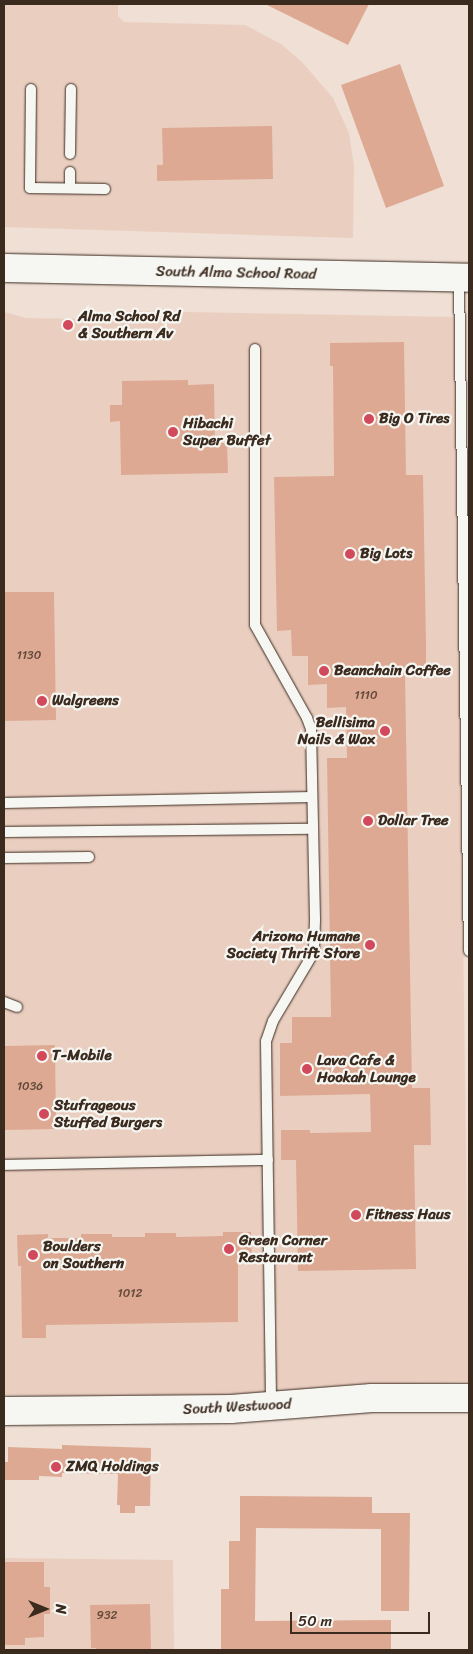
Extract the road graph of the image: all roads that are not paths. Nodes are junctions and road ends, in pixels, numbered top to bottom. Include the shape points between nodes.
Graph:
1 (31, 89) dead end
2 (71, 89) dead end
3 (70, 154) dead end
4 (70, 172) dead end
5 (70, 188) junction
6 (105, 188) dead end
7 (4, 268) edge
8 (464, 278) edge
9 (255, 350) dead end
10 (312, 797) junction
11 (4, 803) edge
12 (313, 829) junction
13 (4, 832) edge
14 (89, 857) dead end
15 (4, 858) edge
16 (469, 951) edge
17 (4, 1002) edge
18 (17, 1007) dead end
19 (268, 1160) junction
20 (4, 1165) edge
21 (469, 1398) edge
22 (271, 1406) junction
23 (4, 1411) edge

1 - 5 lane via 30,188
2 - 3 lane
4 - 5 lane
5 - 6 lane
7 - 8 street, South Alma School Road
8 - 16 lane
9 - 10 lane via 255,625 309,724
10 - 11 lane
10 - 12 lane
12 - 13 lane
12 - 19 lane via 314,952 273,1020 266,1041
14 - 15 lane
17 - 18 lane
19 - 20 lane
19 - 22 lane
21 - 22 street, South Westwood via 372,1398
22 - 23 street, South Westwood

